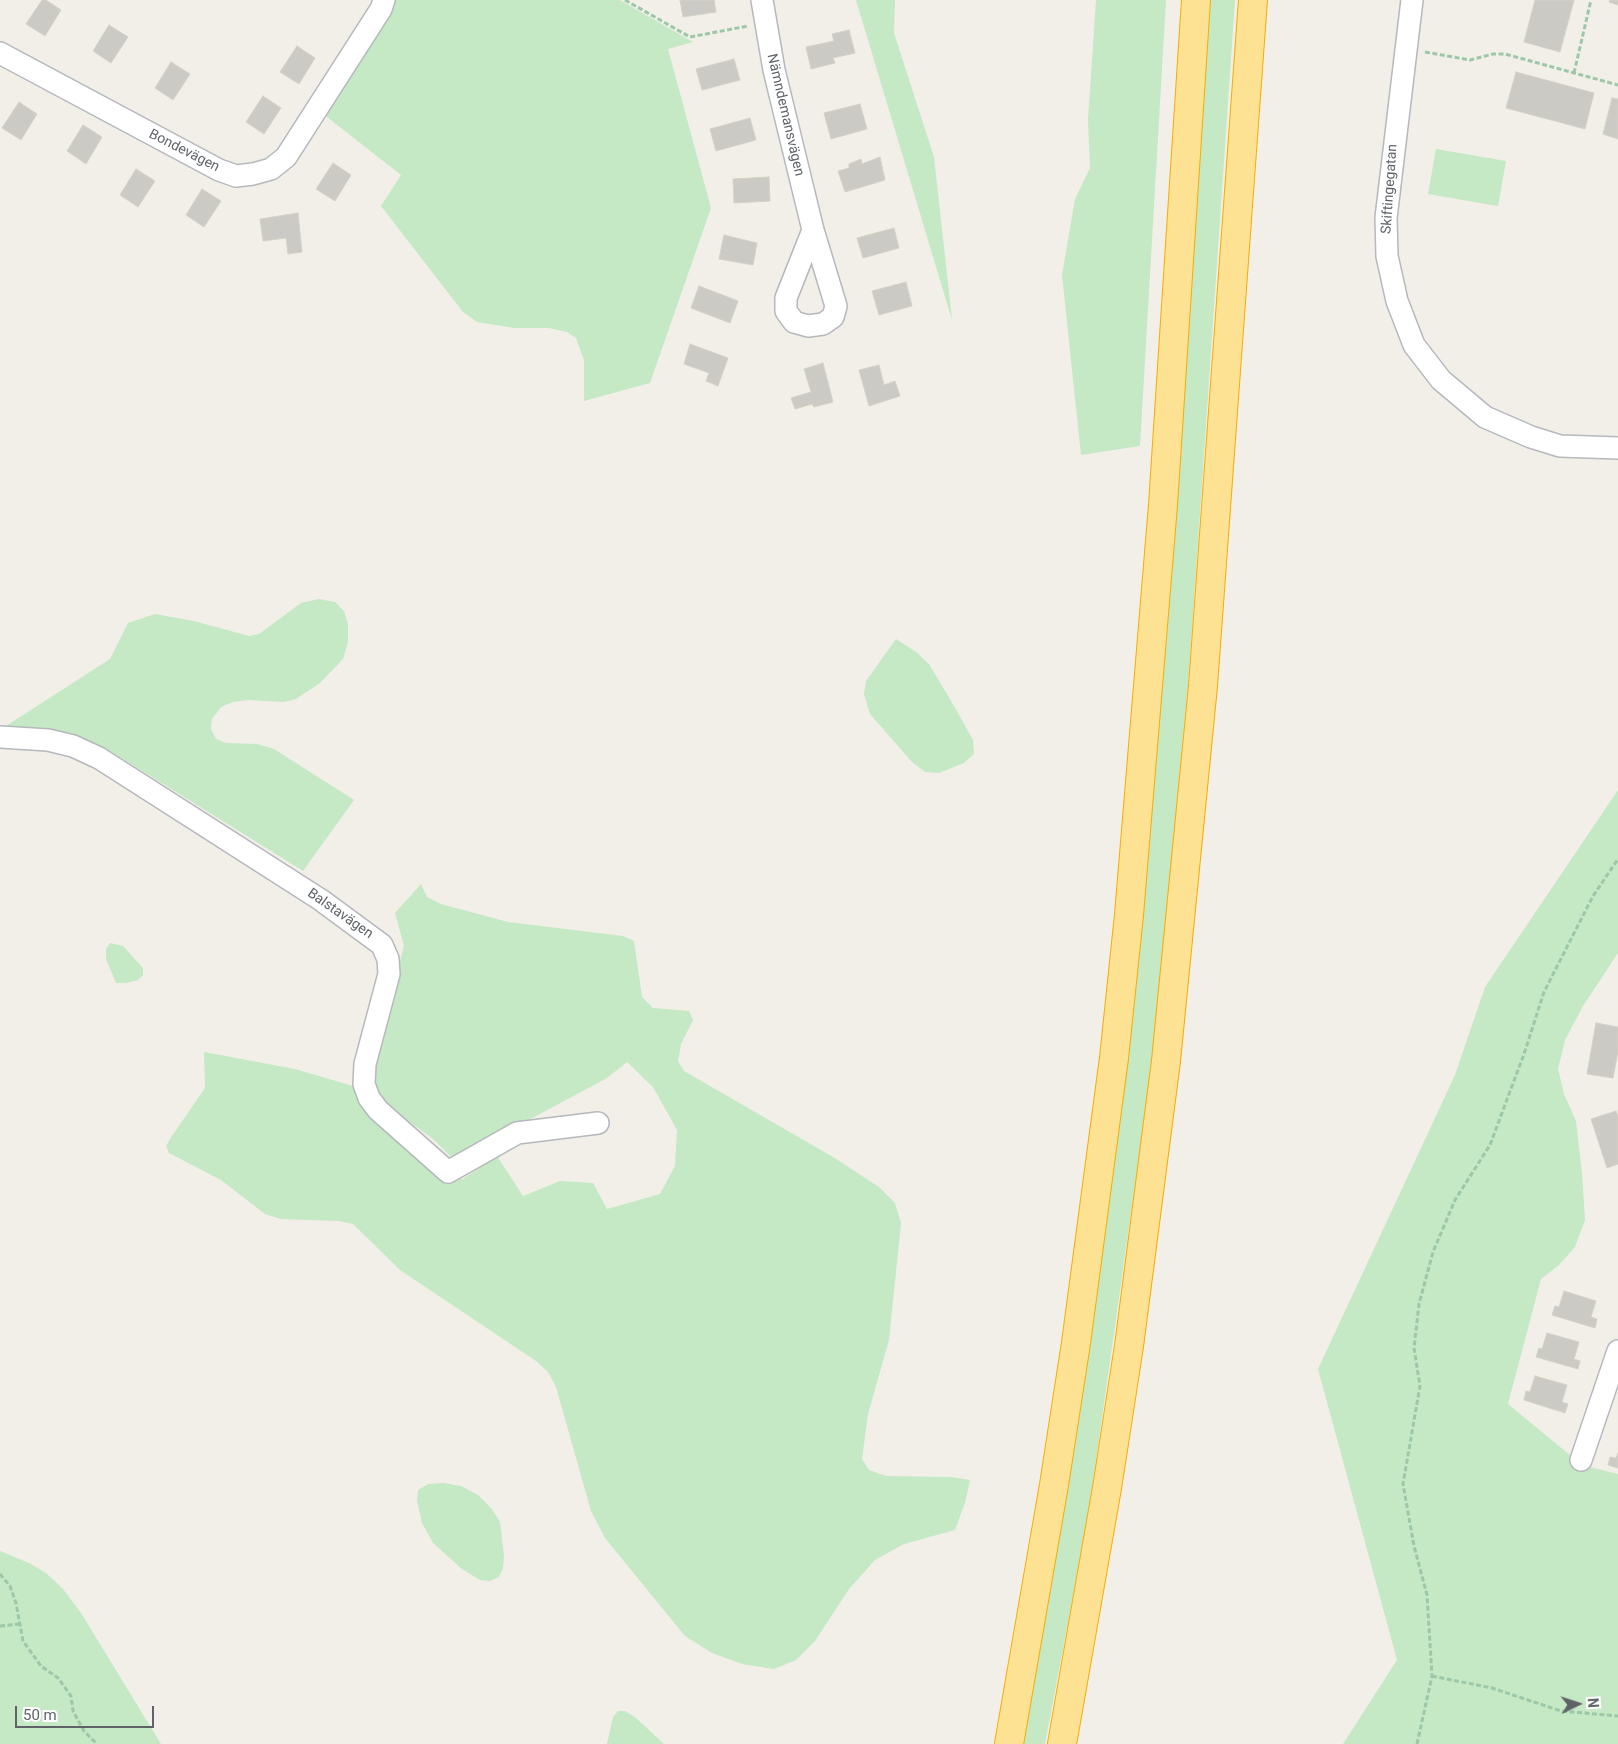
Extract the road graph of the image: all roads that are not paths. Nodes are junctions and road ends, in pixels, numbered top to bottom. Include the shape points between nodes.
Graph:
1 (384, 0) edge
2 (762, 0) edge
3 (1196, 0) edge
4 (1253, 0) edge
5 (1412, 0) edge
6 (0, 53) edge
7 (813, 230) dead end
8 (1618, 448) edge
9 (0, 737) edge
10 (598, 1124) dead end
11 (1618, 1352) edge
12 (1581, 1460) dead end
13 (1008, 1744) edge
14 (1062, 1744) edge

1 - 6 street, Bondevägen via 286,157 271,169 253,174 236,176 219,170
2 - 7 street, Nämndemansvägen via 764,23
3 - 13 highway via 1150,682 1114,1058 1076,1343
4 - 14 highway via 1203,686 1166,1062 1107,1488
5 - 8 street, Skiftingegatan via 1386,218 1387,256 1397,301 1414,345 1441,380 1485,417 1560,446
9 - 10 street, Balstavägen via 48,740 98,758 321,900 382,945 388,959 389,974 365,1064 364,1084 378,1110 448,1172 517,1133
11 - 12 street

